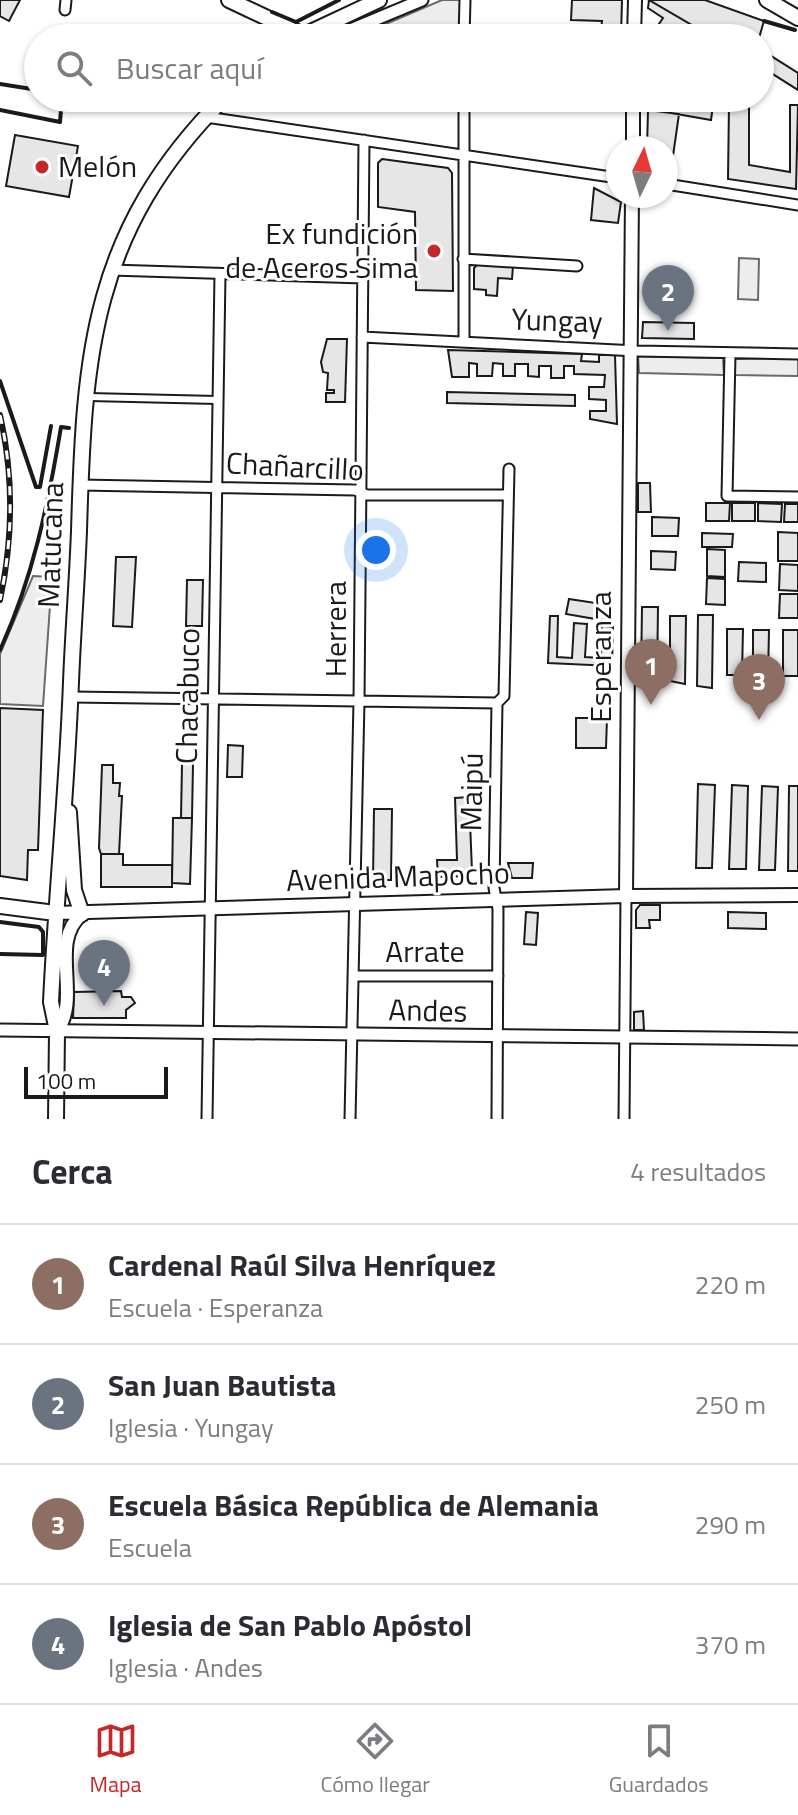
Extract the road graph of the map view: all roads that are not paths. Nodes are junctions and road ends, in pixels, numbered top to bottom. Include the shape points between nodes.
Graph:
1 (229, 0) edge
2 (379, 0) edge
3 (422, 0) edge
4 (465, 0) edge
5 (635, 0) edge
6 (767, 0) edge
7 (798, 18) edge
8 (278, 24) edge
9 (330, 24) edge
10 (365, 24) edge
11 (464, 24) edge
12 (634, 24) edge
13 (210, 112) edge
14 (464, 112) edge
15 (633, 112) edge
16 (205, 117) junction
17 (633, 136) edge
18 (364, 140) junction
19 (463, 154) junction
20 (606, 176) edge
21 (678, 186) edge
22 (798, 205) edge
23 (632, 208) edge
24 (463, 259) junction
25 (577, 266) dead end
26 (111, 270) junction
27 (220, 274) junction
28 (363, 278) junction
29 (362, 337) junction
30 (464, 341) junction
31 (629, 350) junction
32 (730, 354) junction
33 (798, 354) edge
34 (83, 397) junction
35 (217, 400) junction
36 (509, 469) dead end
37 (80, 485) junction
38 (215, 487) junction
39 (361, 493) junction
40 (508, 495) junction
41 (798, 497) edge
42 (71, 697) junction
43 (212, 699) junction
44 (359, 701) junction
45 (497, 703) junction
46 (65, 792) junction
47 (798, 895) edge
48 (626, 896) junction
49 (496, 900) junction
50 (353, 904) junction
51 (0, 906) edge
52 (210, 909) junction
53 (55, 913) junction
54 (82, 914) junction
55 (353, 976) junction
56 (498, 976) junction
57 (0, 1030) edge
58 (57, 1031) junction
59 (208, 1031) junction
60 (352, 1034) junction
61 (498, 1036) junction
62 (623, 1038) junction
63 (798, 1039) edge
64 (56, 1119) edge
65 (207, 1119) edge
66 (350, 1119) edge
67 (497, 1119) edge
68 (624, 1119) edge

1 - 8 main road
2 - 9 main road
3 - 10 street
4 - 11 street
5 - 12 main road
6 - 7 main road
13 - 16 main road, Matucana
14 - 19 street
15 - 17 main road
16 - 18 street
16 - 26 main road, Matucana via 164,168
18 - 19 street
18 - 28 street, Herrera
19 - 20 street
19 - 24 street
21 - 22 street
23 - 31 main road, Esperanza
24 - 25 street
24 - 30 street
26 - 27 street
26 - 34 main road, Matucana
27 - 28 street
27 - 35 street, Chacabuco
28 - 29 street, Herrera
29 - 30 street, Yungay
29 - 39 street, Herrera
30 - 31 street, Yungay
31 - 32 street, Yungay
31 - 48 main road, Esperanza
32 - 33 street, Yungay
32 - 41 street via 727,496
34 - 35 street
34 - 37 main road, Matucana
35 - 38 street, Chacabuco
36 - 40 street, Maipú
37 - 38 street, Chañarcillo
37 - 42 main road, Matucana
38 - 39 street, Chañarcillo
38 - 43 street, Chacabuco
39 - 40 street, Chañarcillo
39 - 44 street, Herrera
40 - 45 street, Maipú via 504,696
42 - 43 street
42 - 46 main road, Matucana
43 - 44 street
43 - 52 street, Chacabuco
44 - 45 street
44 - 50 street, Herrera
45 - 49 street, Maipú
46 - 53 main road, Matucana
46 - 54 main road via 74,890
47 - 48 main road, Avenida Mapocho
48 - 49 main road, Avenida Mapocho
48 - 62 street, Esperanza
49 - 50 main road, Avenida Mapocho
49 - 56 street, Maipú
50 - 52 main road, Avenida Mapocho
50 - 55 street, Herrera
51 - 53 main road, Avenida Mapocho
52 - 54 main road, Avenida Mapocho
52 - 59 street, Chacabuco
53 - 54 main road, Avenida Mapocho
53 - 58 main road, Matucana via 50,1010
54 - 58 main road, Matucana via 68,935 65,1014
55 - 56 street, Arrate
55 - 60 street, Herrera
56 - 61 street, Maipú
57 - 58 street, Andes
58 - 59 street, Andes
58 - 64 main road, Matucana
59 - 60 street, Andes
59 - 65 street, Chacabuco
60 - 61 street, Andes
60 - 66 street, Herrera
61 - 62 street, Andes
61 - 67 street, Maipú
62 - 63 street, Andes
62 - 68 street, Esperanza

